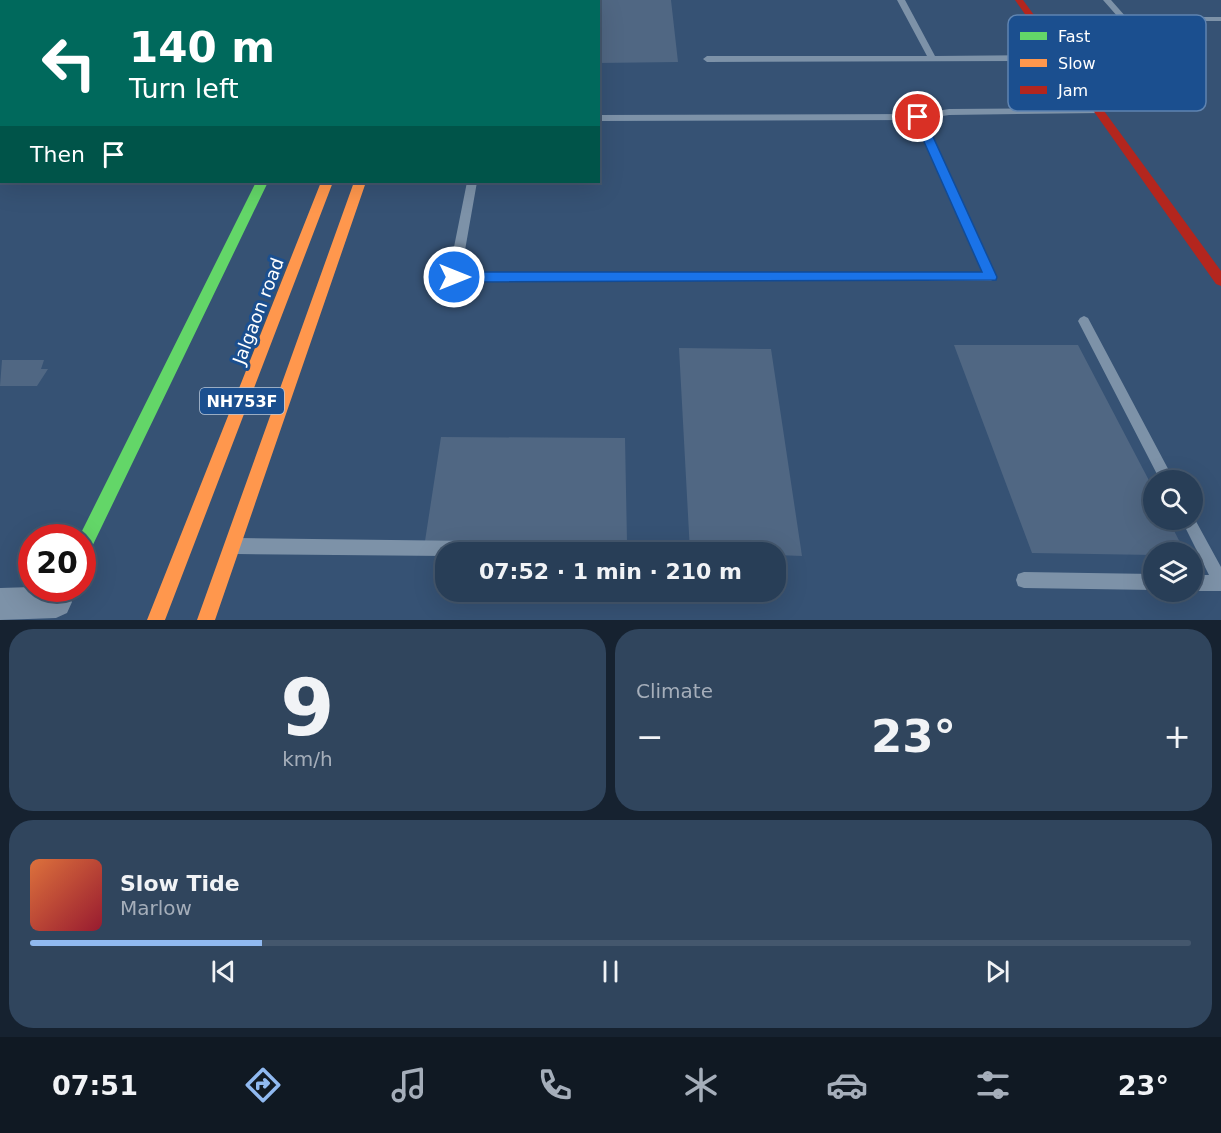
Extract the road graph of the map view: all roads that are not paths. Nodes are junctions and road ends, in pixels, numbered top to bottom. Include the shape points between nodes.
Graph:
1 (901, 0) edge
2 (1019, 0) edge
3 (1107, 0) edge
4 (1029, 15) edge
5 (1120, 15) edge
6 (932, 58) junction
7 (1008, 58) edge
8 (707, 59) dead end
9 (1098, 111) joint
10 (918, 117) junction
11 (600, 118) edge
12 (262, 183) edge
13 (327, 183) edge
14 (360, 183) edge
15 (472, 183) edge
16 (1221, 281) edge
17 (1083, 321) dead end
18 (1162, 470) edge
19 (94, 524) edge
20 (1194, 530) edge
21 (233, 546) junction
22 (435, 548) edge
23 (1024, 580) dead end
24 (1143, 582) edge
25 (1203, 583) edge
26 (1221, 583) edge
27 (0, 604) edge
28 (56, 604) edge
29 (156, 620) edge
30 (206, 620) edge

1 - 6 lane
2 - 4 main road
3 - 5 lane
6 - 7 lane
6 - 8 lane
9 - 10 lane via 949,112
9 - 16 main road
10 - 11 lane
10 - 15 lane via 991,277 454,277
12 - 19 main road
13 - 29 main road, Jalgaon road / NH753F
14 - 21 main road, NH753F
17 - 18 lane
20 - 26 lane
21 - 22 lane
21 - 30 main road, NH753F
23 - 24 lane
25 - 26 lane
27 - 28 street

